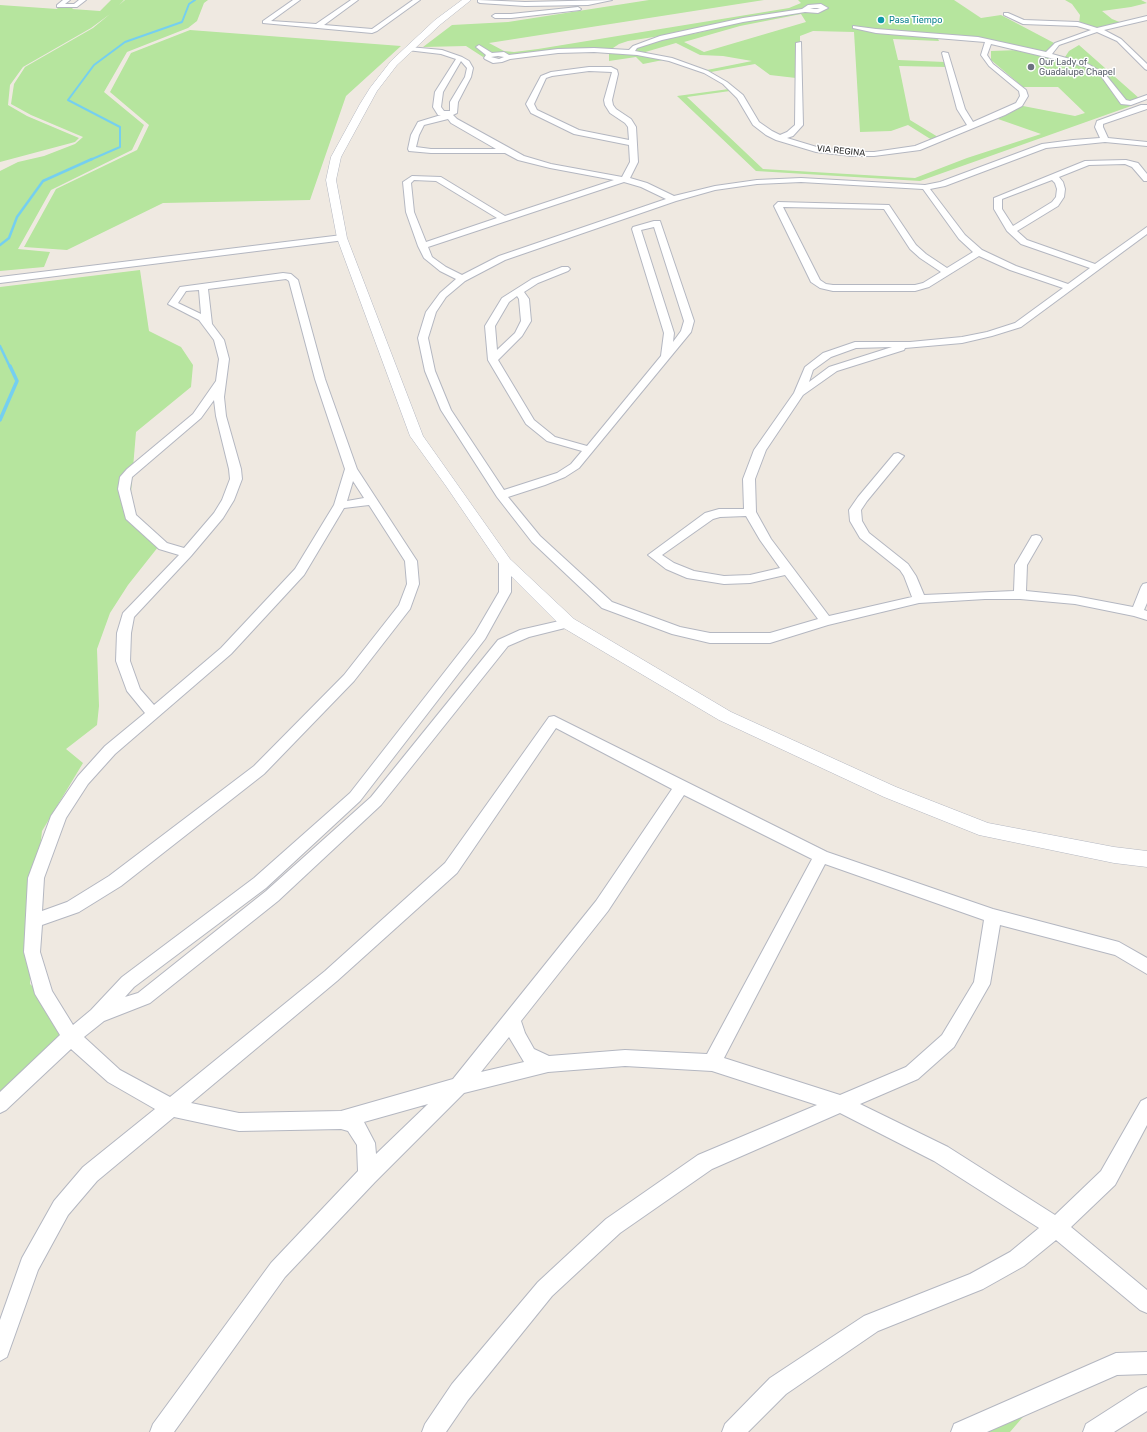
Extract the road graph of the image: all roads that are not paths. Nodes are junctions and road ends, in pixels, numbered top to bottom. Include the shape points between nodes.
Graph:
1 (67, 0) edge
2 (83, 0) edge
3 (297, 0) edge
4 (355, 0) edge
5 (416, 0) edge
6 (467, 0) edge
7 (510, 0) edge
8 (609, 0) edge
9 (480, 1) edge
10 (536, 2) junction
11 (588, 3) junction
12 (806, 10) dead end
13 (1019, 12) dead end
14 (1006, 14) dead end
15 (495, 16) dead end
16 (1147, 18) edge
17 (1039, 23) junction
18 (1147, 24) edge
19 (317, 26) junction
20 (855, 27) dead end
21 (1097, 30) junction
22 (1106, 33) junction
23 (660, 38) junction
24 (988, 42) junction
25 (799, 43) dead end
26 (479, 47) dead end
27 (410, 49) junction
28 (985, 49) junction
29 (1021, 49) junction
30 (613, 51) junction
31 (630, 53) junction
32 (945, 53) dead end
33 (1047, 55) junction
34 (460, 58) junction
35 (1061, 58) junction
36 (1147, 68) edge
37 (1147, 98) edge
38 (1147, 106) edge
39 (449, 115) junction
40 (972, 125) junction
41 (779, 138) junction
42 (1105, 140) junction
43 (633, 143) junction
44 (1147, 144) edge
45 (506, 151) junction
46 (1053, 176) junction
47 (624, 179) junction
48 (1147, 179) edge
49 (925, 187) junction
50 (673, 199) junction
51 (504, 219) junction
52 (1147, 230) edge
53 (1011, 231) junction
54 (342, 238) junction
55 (422, 246) junction
56 (979, 252) junction
57 (1096, 267) junction
58 (565, 269) dead end
59 (948, 272) junction
60 (462, 279) junction
61 (0, 280) edge
62 (202, 287) junction
63 (1069, 287) junction
64 (518, 291) junction
65 (670, 300) junction
66 (207, 324) junction
67 (910, 345) junction
68 (666, 355) junction
69 (493, 360) junction
70 (221, 379) junction
71 (800, 393) junction
72 (197, 416) junction
73 (222, 416) junction
74 (589, 450) junction
75 (898, 456) dead end
76 (351, 469) junction
77 (501, 495) junction
78 (371, 501) junction
79 (340, 505) junction
80 (750, 512) junction
81 (1036, 539) dead end
82 (186, 553) junction
83 (505, 562) junction
84 (789, 570) junction
85 (1147, 587) edge
86 (1020, 595) junction
87 (919, 599) junction
88 (1142, 614) edge
89 (826, 621) junction
90 (568, 623) junction
91 (480, 636) junction
92 (503, 643) junction
93 (153, 713) junction
94 (388, 756) junction
95 (405, 765) junction
96 (681, 786) junction
97 (821, 856) junction
98 (1147, 859) edge
99 (993, 916) junction
100 (33, 920) junction
101 (1147, 967) edge
102 (96, 1016) junction
103 (512, 1019) junction
104 (71, 1036) junction
105 (712, 1063) junction
106 (548, 1064) junction
107 (459, 1086) junction
108 (0, 1104) edge
109 (841, 1104) junction
110 (170, 1107) junction
111 (1147, 1107) edge
112 (340, 1120) junction
113 (368, 1175) junction
114 (1056, 1227) junction
115 (1147, 1303) edge
116 (0, 1350) edge
117 (1147, 1363) edge
118 (1147, 1398) edge
119 (735, 1431) edge
120 (161, 1432) edge
121 (434, 1432) edge
122 (962, 1432) edge
123 (1094, 1432) edge

1 - 2 street via 59,6 75,6
3 - 19 street via 265,22
4 - 19 street
5 - 19 street via 375,30
6 - 27 street via 438,22
7 - 10 street
8 - 11 street
9 - 10 street via 520,4
10 - 11 street
11 - 15 street via 569,11
12 - 23 street via 743,20
13 - 17 street
14 - 17 street via 1023,22
16 - 21 street
17 - 21 street via 1074,23
18 - 22 street
20 - 24 street
21 - 22 street
21 - 33 street via 1057,44
22 - 35 street via 1086,39
22 - 36 street via 1119,40
23 - 30 street via 623,44
23 - 31 street via 635,47
24 - 28 street
24 - 29 street
25 - 41 street via 799,125 790,134
26 - 30 street, VIA REGINA via 491,54 487,58 493,61 566,50
27 - 34 street via 442,52
27 - 54 street via 394,63 373,90 336,157 331,180
28 - 29 street
28 - 40 street, VIA REGINA via 984,55 987,60 1022,90 1024,96 1019,104
29 - 33 street
30 - 31 street, VIA REGINA
31 - 41 street, VIA REGINA via 670,59 712,75 732,89 762,128
32 - 40 street via 961,109
33 - 35 street
34 - 39 street via 466,61 470,68 468,77 454,102 453,113
34 - 39 street via 439,92 437,107 442,114
35 - 37 street via 1086,65 1103,75 1124,102 1131,103
38 - 42 street via 1100,123 1099,127
39 - 45 street via 454,121
39 - 45 street via 421,124 415,135 412,150
40 - 41 street, VIA REGINA via 917,148 874,154 846,154 819,150
42 - 44 street
42 - 49 street via 1044,146 942,184
43 - 43 street via 632,127 628,121 613,111 608,100 614,71 589,69 542,77 530,104 534,110 577,132
43 - 47 street via 634,162
45 - 47 street via 526,160
46 - 48 street via 1088,163 1115,161 1135,165
46 - 53 street via 1059,182 1060,197 1054,204
46 - 53 street via 998,198 998,209
47 - 50 street via 644,184
47 - 51 street
49 - 50 street via 801,180 715,188
49 - 56 street via 962,237
50 - 60 street via 502,258
51 - 55 street
51 - 55 street via 438,179 412,178 407,182 410,212
52 - 57 street
53 - 57 street via 1024,242
54 - 61 street
54 - 83 street via 417,436
55 - 60 street via 428,258 442,269
56 - 59 street
56 - 63 street via 1013,268
57 - 63 street
58 - 64 street
59 - 59 street via 926,285 915,288 824,286 816,282 778,206 780,204 886,207 913,247
60 - 77 street via 443,295 431,312 423,338 430,371 446,410
62 - 66 street
62 - 66 street via 183,289 173,304 202,318
62 - 76 street via 283,276 293,280 320,379
63 - 67 street via 1018,325 962,340
64 - 69 street via 505,300 490,326
64 - 69 street via 524,298 526,321 519,334
65 - 65 street via 656,257
65 - 68 street
65 - 68 street via 689,321 686,332
66 - 70 street via 219,340 224,359
67 - 71 street via 833,369
67 - 71 street via 855,345 827,354 810,369
68 - 74 street
69 - 74 street via 530,422 551,439
70 - 72 street
70 - 73 street
71 - 80 street via 760,450 749,479
72 - 73 street
72 - 82 street via 131,471 126,477 124,489 130,516 162,546
73 - 82 street via 236,479 219,515
74 - 77 street via 561,475
75 - 87 street via 862,499 856,510 856,521 864,535 904,567
76 - 78 street
76 - 79 street
77 - 89 street via 536,539 607,605 677,631 710,638 770,638
78 - 79 street
78 - 100 street via 410,561 413,584 405,606 349,678 259,770 115,881 73,907
79 - 93 street via 300,572 226,651
80 - 84 street via 766,540
80 - 84 street via 719,513 709,516 654,555 670,566 691,575 724,580 750,579
81 - 86 street via 1021,565
82 - 93 street via 128,616 124,633 123,661 134,691
83 - 90 street
83 - 91 street via 505,592
84 - 89 street
85 - 88 street
86 - 87 street via 985,594
86 - 88 street via 1075,600
87 - 89 street
90 - 92 street via 525,633
90 - 98 street via 725,716 890,792 986,830
91 - 92 street
91 - 94 street
92 - 95 street
93 - 100 street via 110,750 83,780 59,816 36,878
94 - 95 street
94 - 102 street via 356,797 260,883 128,982
95 - 102 street via 376,801 272,896 144,998
96 - 97 street
96 - 103 street via 602,906
96 - 110 street via 554,721 451,868 331,976
97 - 99 street
97 - 105 street
99 - 101 street via 1119,949
99 - 109 street via 982,984 948,1041 912,1073
100 - 104 street via 32,952 44,994
102 - 104 street
103 - 106 street via 517,1036 528,1055
103 - 107 street
104 - 108 street
104 - 110 street via 114,1076
105 - 106 street via 625,1058
105 - 109 street
106 - 107 street
107 - 112 street
107 - 113 street
109 - 114 street via 941,1154
109 - 121 street via 705,1162 613,1226 545,1289 460,1392
110 - 112 street via 239,1122
110 - 116 street via 90,1174 61,1208 29,1265
111 - 114 street via 1108,1178
112 - 113 street via 354,1126 366,1143
113 - 120 street via 278,1270
114 - 115 street
114 - 119 street via 1017,1259 976,1282 871,1323 778,1386
117 - 122 street via 1116,1364
118 - 123 street

